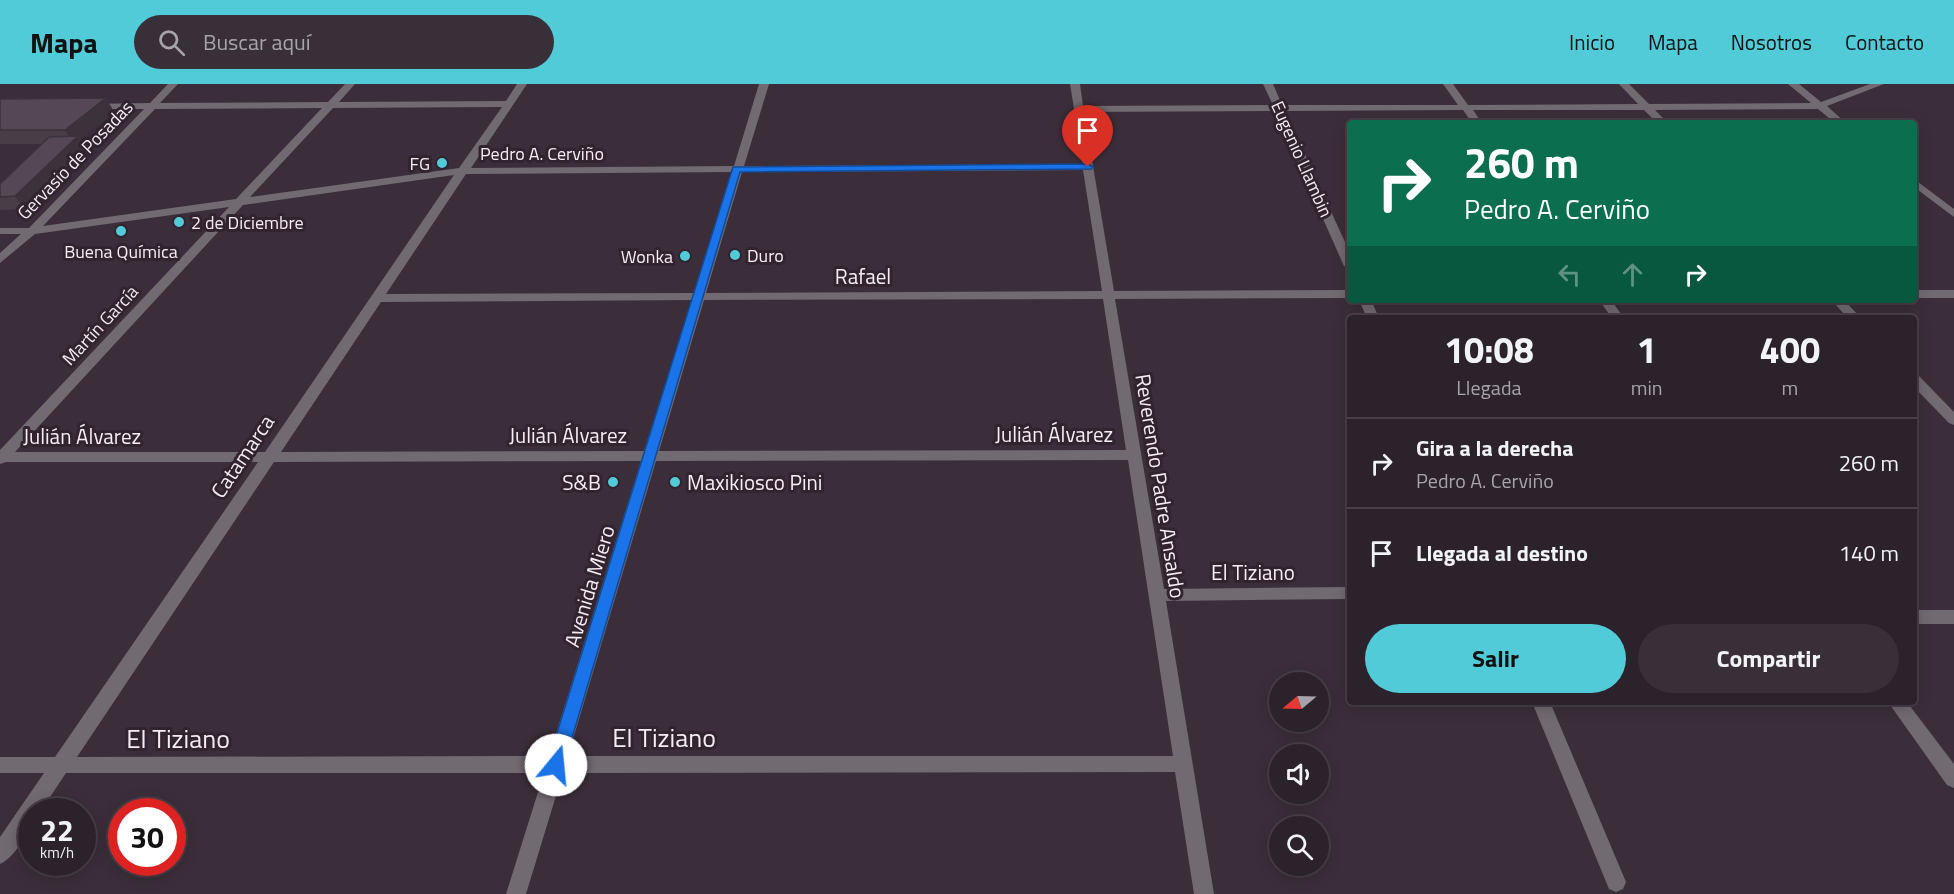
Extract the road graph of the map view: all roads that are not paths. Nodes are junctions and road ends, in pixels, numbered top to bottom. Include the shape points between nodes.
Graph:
1 (173, 84) edge
2 (350, 84) edge
3 (522, 84) edge
4 (764, 84) edge
5 (1075, 84) edge
6 (1268, 84) edge
7 (1448, 84) edge
8 (1624, 84) edge
9 (1793, 84) edge
10 (1879, 84) edge
11 (508, 104) junction
12 (153, 105) junction
13 (331, 105) junction
14 (81, 106) edge
15 (1465, 106) junction
16 (1646, 106) junction
17 (1820, 106) junction
18 (1279, 107) junction
19 (1079, 109) junction
20 (1475, 120) edge
21 (1660, 120) edge
22 (1837, 120) edge
23 (1088, 167) junction
24 (736, 169) junction
25 (464, 171) junction
26 (1917, 184) edge
27 (240, 202) junction
28 (1954, 214) edge
29 (0, 231) edge
30 (32, 231) junction
31 (0, 259) edge
32 (1347, 259) edge
33 (1110, 294) junction
34 (1347, 294) edge
35 (1917, 294) edge
36 (1954, 294) edge
37 (699, 296) junction
38 (377, 297) junction
39 (1840, 303) edge
40 (1852, 315) edge
41 (1917, 382) edge
42 (1954, 420) edge
43 (1134, 455) junction
44 (269, 456) junction
45 (651, 456) junction
46 (1, 458) edge
47 (1347, 593) edge
48 (1157, 595) junction
49 (1917, 617) edge
50 (1954, 617) edge
51 (1542, 705) edge
52 (1899, 705) edge
53 (1184, 764) junction
54 (0, 765) edge
55 (556, 765) junction
56 (60, 766) junction
57 (1954, 779) edge
58 (0, 854) edge
59 (1616, 882) dead end
60 (516, 894) edge
61 (1204, 894) edge

1 - 12 street, Gervasio de Posadas
2 - 13 street, Martín García
3 - 11 street, Catamarca
4 - 24 street, Avenida Miero
5 - 19 street, Reverendo Padre Ansaldo
6 - 18 street, Eugenio Llambin
7 - 15 street
8 - 16 street
9 - 17 street
10 - 17 street
11 - 13 street
11 - 25 street, Catamarca
12 - 13 street
12 - 14 street
12 - 30 street, Gervasio de Posadas
13 - 27 street, Martín García
15 - 16 street
15 - 18 street
15 - 20 street
16 - 17 street
16 - 21 street
17 - 22 street
18 - 19 street
18 - 32 street, Eugenio Llambin
19 - 23 street, Reverendo Padre Ansaldo
23 - 24 street, Pedro A. Cerviño
23 - 33 street, Reverendo Padre Ansaldo
24 - 25 street, Pedro A. Cerviño
24 - 37 street, Avenida Miero
25 - 27 street, Pedro A. Cerviño
25 - 38 street, Catamarca
26 - 28 street
27 - 30 street, Pedro A. Cerviño
27 - 46 street, Martín García
29 - 30 street, Pedro A. Cerviño
30 - 31 street, Gervasio de Posadas
33 - 34 street, Rafael
33 - 37 street, Rafael
33 - 43 street, Reverendo Padre Ansaldo
35 - 36 street
37 - 38 street, Rafael
37 - 45 street, Avenida Miero
38 - 44 street, Catamarca
39 - 40 street
41 - 42 street
43 - 45 street, Julián Álvarez
43 - 48 street, Reverendo Padre Ansaldo
44 - 45 street, Julián Álvarez
44 - 46 street, Julián Álvarez
44 - 56 street, Catamarca
45 - 55 street, Avenida Miero
47 - 48 street, El Tiziano
48 - 53 street, Reverendo Padre Ansaldo
49 - 50 street
51 - 59 street
52 - 57 street
53 - 55 street, El Tiziano
53 - 61 street, Reverendo Padre Ansaldo
54 - 56 street, El Tiziano
55 - 56 street, El Tiziano
55 - 60 street, Avenida Miero
56 - 58 street, Catamarca

